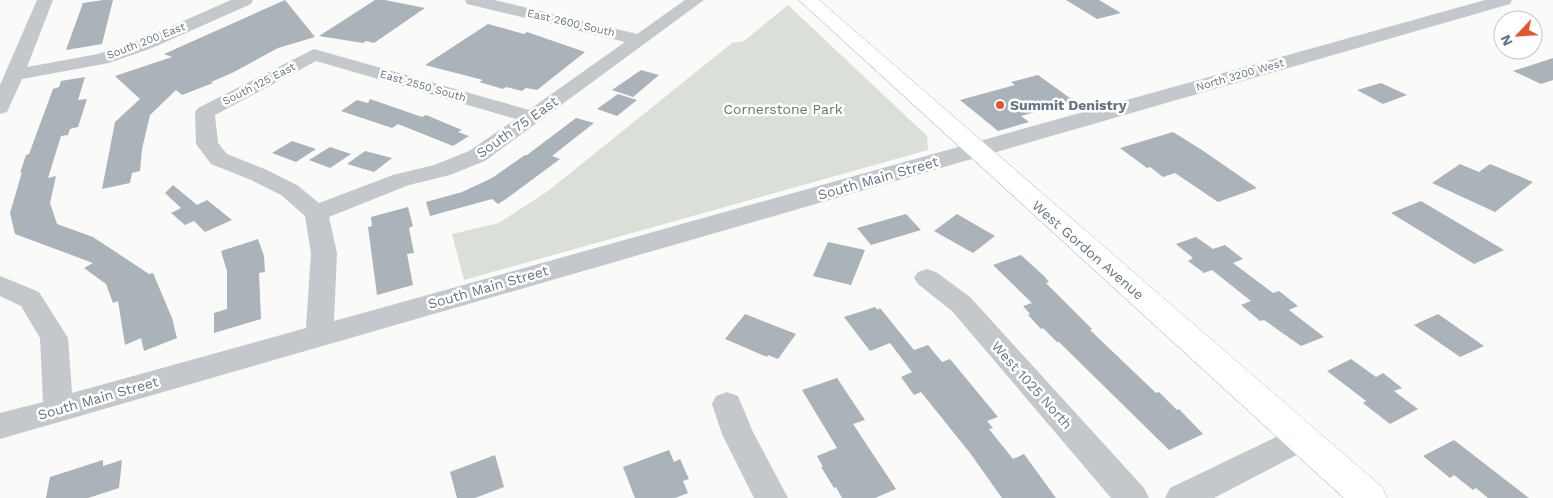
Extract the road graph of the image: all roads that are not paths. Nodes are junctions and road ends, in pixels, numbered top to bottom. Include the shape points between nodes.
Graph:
1 (45, 0) edge
2 (245, 0) edge
3 (472, 0) edge
4 (696, 0) edge
5 (808, 0) edge
6 (1504, 0) edge
7 (640, 40) junction
8 (314, 55) joint
9 (14, 75) junction
10 (0, 108) edge
11 (532, 117) junction
12 (976, 151) junction
13 (316, 213) junction
14 (927, 278) dead end
15 (0, 285) edge
16 (318, 335) junction
17 (726, 404) dead end
18 (58, 409) junction
19 (0, 426) edge
20 (1301, 438) junction
21 (771, 498) edge
22 (1132, 498) edge
23 (1182, 498) edge
24 (1369, 498) edge

1 - 9 street
2 - 9 street, South 200 East via 146,44 102,59
3 - 7 street, East 2600 South
4 - 7 street, South 75 East
5 - 12 main road, West Gordon Avenue
6 - 12 street, North 3200 West
7 - 11 street, South 75 East
8 - 11 street, East 2550 South
8 - 13 street, South 125 East via 205,112 207,144 219,159 289,190
9 - 10 street
11 - 13 street, South 75 East via 477,156 442,170 401,180
12 - 16 street, South Main Street
12 - 20 main road, West Gordon Avenue
13 - 16 street via 324,254
14 - 22 street, West 1025 North via 961,304
15 - 18 street via 30,299 54,338
16 - 18 street, South Main Street
17 - 21 street
18 - 19 street, South Main Street
20 - 23 street
20 - 24 main road, West Gordon Avenue

